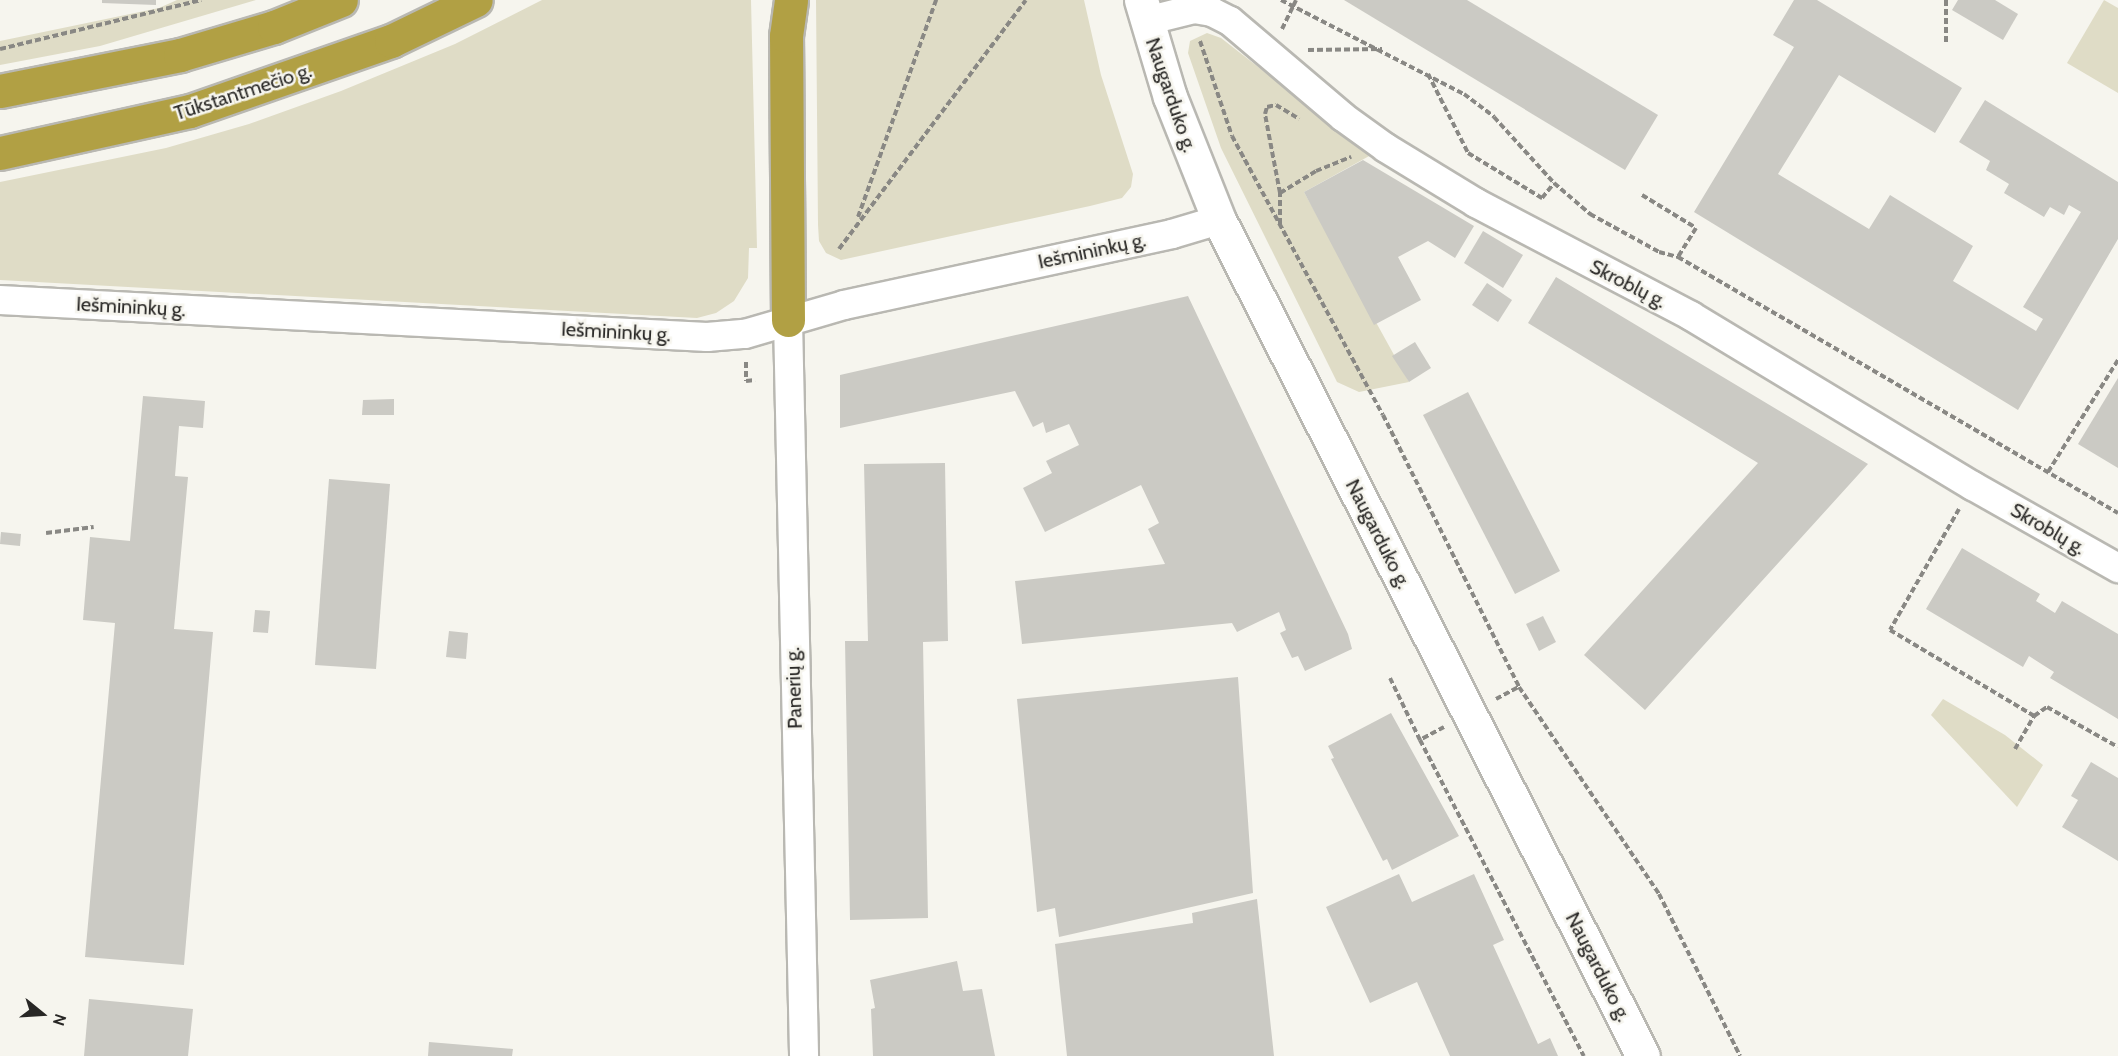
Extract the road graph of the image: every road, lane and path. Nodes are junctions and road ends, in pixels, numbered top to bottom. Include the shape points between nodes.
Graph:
1 (201, 0) edge
2 (341, 0) edge
3 (476, 0) edge
4 (775, 0) edge
5 (791, 0) edge
6 (936, 0) edge
7 (1026, 0) edge
8 (1281, 0) edge
9 (1946, 0) edge
10 (1295, 2) edge
11 (1144, 11) edge
12 (786, 36) junction
13 (1291, 37) dead end
14 (1200, 41) dead end
15 (1946, 42) dead end
16 (1300, 44) dead end
17 (0, 49) edge
18 (1383, 49) junction
19 (1427, 73) junction
20 (0, 91) edge
21 (1304, 122) dead end
22 (1350, 149) dead end
23 (0, 153) edge
24 (1554, 183) junction
25 (1280, 193) junction
26 (1642, 195) dead end
27 (1219, 220) junction
28 (856, 222) junction
29 (1280, 226) junction
30 (840, 249) dead end
31 (1678, 257) junction
32 (0, 300) edge
33 (788, 320) junction
34 (746, 352) dead end
35 (2118, 360) edge
36 (755, 380) dead end
37 (2048, 472) junction
38 (1973, 486) junction
39 (2118, 513) edge
40 (94, 527) dead end
41 (46, 533) dead end
42 (2118, 568) edge
43 (1390, 678) dead end
44 (2034, 716) junction
45 (1420, 740) dead end
46 (2118, 747) edge
47 (2015, 749) dead end
48 (1472, 837) dead end
49 (804, 1056) edge
50 (1584, 1056) edge
51 (1643, 1056) edge
52 (1740, 1056) edge

1 - 17 path
2 - 20 highway via 274,27 180,55
3 - 23 highway, Tūkstantmečio g. via 391,41 201,107
4 - 12 highway
5 - 12 highway
6 - 28 path
7 - 28 path
8 - 10 path
9 - 15 path
10 - 13 path via 1282,30
10 - 18 path
11 - 27 main road, Naugarduko g. via 1190,152
11 - 38 street, Skroblų g. via 1194,9 1230,21 1342,117 1386,148 1476,203 1691,316
12 - 33 highway
14 - 29 path via 1232,136
16 - 18 path via 1310,51
18 - 19 path
19 - 24 path via 1494,117
19 - 24 path via 1468,153 1542,198
21 - 25 path via 1276,105 1268,107 1265,114
22 - 25 path via 1359,154 1316,171
24 - 31 path via 1590,214 1621,233
25 - 29 path
26 - 31 path via 1696,228
27 - 33 street, Iešmininkų g. via 1172,234
27 - 51 main road, Naugarduko g.
28 - 30 path
29 - 52 path via 1383,415 1519,687 1659,894
31 - 37 path
32 - 33 street, Iešmininkų g. via 707,337 745,334
33 - 49 street, Panerių g.
34 - 36 path via 746,381
35 - 37 path
37 - 39 path
38 - 42 street, Skroblų g.
38 - 44 path via 1890,630
40 - 41 path
43 - 45 path
44 - 46 path via 2047,707
44 - 47 path
48 - 50 path

